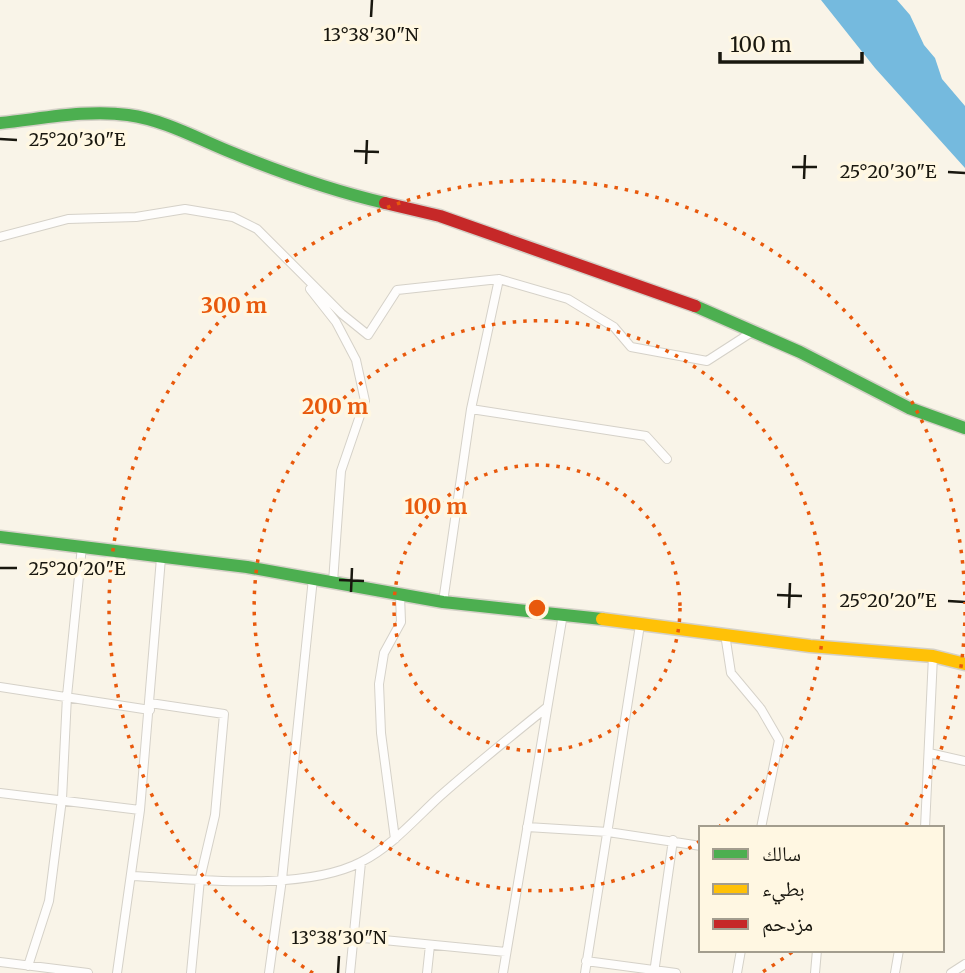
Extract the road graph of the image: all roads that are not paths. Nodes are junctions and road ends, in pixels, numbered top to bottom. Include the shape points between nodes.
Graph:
1 (0, 124) edge
2 (0, 237) edge
3 (293, 267) junction
4 (499, 279) junction
5 (752, 332) junction
6 (471, 409) junction
7 (965, 428) edge
8 (667, 459) dead end
9 (0, 537) edge
10 (82, 547) junction
11 (161, 558) junction
12 (313, 578) junction
13 (334, 582) junction
14 (400, 595) junction
15 (443, 602) junction
16 (563, 614) junction
17 (640, 625) junction
18 (724, 634) junction
19 (933, 656) junction
20 (965, 664) edge
21 (0, 687) edge
22 (67, 696) junction
23 (150, 706) junction
24 (546, 708) junction
25 (929, 753) junction
26 (965, 761) edge
27 (0, 793) edge
28 (62, 799) junction
29 (140, 810) junction
30 (761, 826) edge
31 (925, 826) edge
32 (527, 827) junction
33 (608, 832) junction
34 (395, 839) junction
35 (673, 840) junction
36 (699, 846) edge
37 (361, 862) junction
38 (132, 876) junction
39 (200, 879) junction
40 (282, 879) junction
41 (353, 937) junction
42 (430, 945) junction
43 (506, 952) junction
44 (741, 952) edge
45 (817, 952) edge
46 (900, 952) edge
47 (586, 961) junction
48 (0, 962) edge
49 (965, 964) edge
50 (28, 966) junction
51 (654, 971) edge
52 (88, 973) edge
53 (117, 973) edge
54 (191, 973) edge
55 (269, 973) edge
56 (350, 973) edge
57 (427, 973) edge
58 (503, 973) edge
59 (585, 973) edge
60 (676, 973) edge
61 (737, 973) edge
62 (815, 973) edge
63 (895, 973) edge
64 (951, 973) edge

1 - 5 street via 98,114 163,123 339,192 440,216 682,300
2 - 3 street via 68,219 206,210 257,229
3 - 4 street via 368,335 397,290
3 - 13 street via 336,322 356,360 365,401 341,471
4 - 5 street via 568,299 614,327 631,347 707,361
4 - 6 street
5 - 7 street via 908,408
6 - 8 street via 646,436
6 - 15 street
9 - 10 street
10 - 11 street
10 - 22 street
11 - 12 street
11 - 23 street
12 - 13 street
12 - 40 street
13 - 14 street
14 - 15 street
14 - 34 street via 401,622 384,653 379,676 381,733
15 - 16 street
16 - 17 street
16 - 24 street
17 - 18 street
17 - 33 street
18 - 19 street
18 - 30 street via 731,673 779,740
19 - 20 street
19 - 25 street
21 - 22 street
22 - 23 street
22 - 28 street
23 - 29 street
23 - 39 street via 223,714 215,815
24 - 32 street
24 - 34 street
25 - 26 street
25 - 31 street
27 - 28 street
28 - 29 street
28 - 50 street via 49,901
29 - 38 street
32 - 33 street
32 - 43 street
33 - 35 street
33 - 47 street
34 - 37 street
35 - 36 street
35 - 51 street
37 - 40 street
37 - 41 street
38 - 39 street
38 - 53 street
39 - 40 street
39 - 54 street
40 - 55 street
41 - 42 street
41 - 56 street
42 - 43 street
42 - 57 street
43 - 58 street
44 - 61 street
45 - 62 street
46 - 63 street
47 - 51 street
47 - 59 street
48 - 50 street
49 - 64 street
50 - 52 street
51 - 60 street

